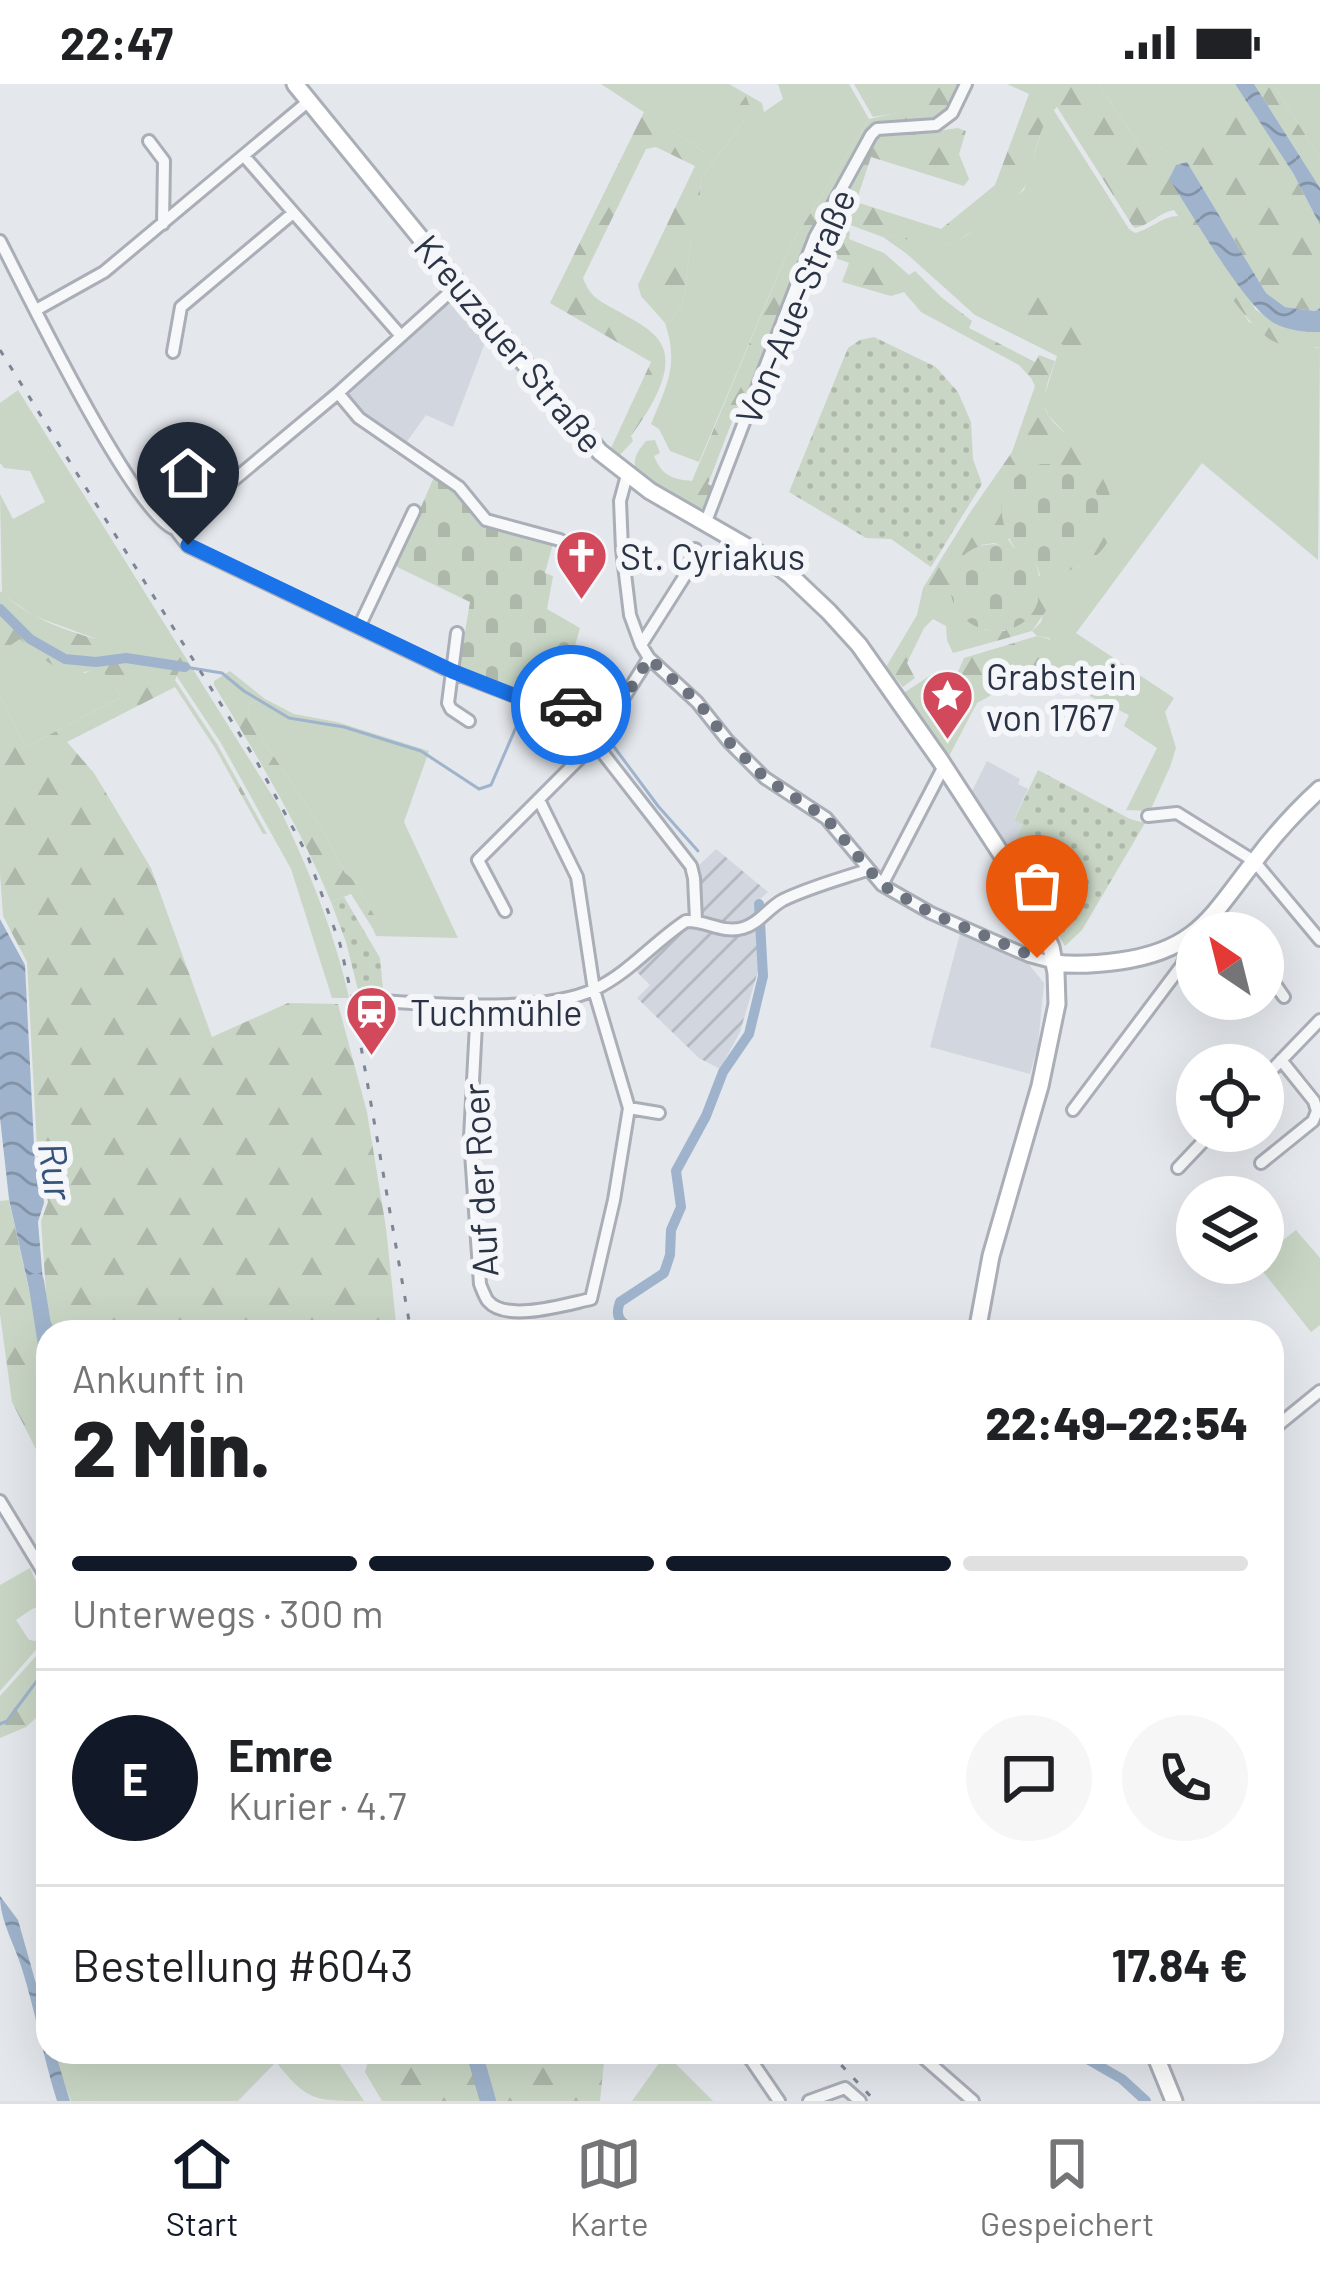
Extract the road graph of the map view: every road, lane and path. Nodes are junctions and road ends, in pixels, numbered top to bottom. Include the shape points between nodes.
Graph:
1 (295, 84) edge
2 (966, 84) edge
3 (310, 100) junction
4 (149, 141) dead end
5 (244, 156) junction
6 (293, 213) junction
7 (163, 224) junction
8 (0, 241) edge
9 (458, 284) junction
10 (36, 310) junction
11 (400, 336) junction
12 (173, 352) dead end
13 (338, 393) junction
14 (627, 475) junction
15 (414, 511) dead end
16 (705, 524) junction
17 (175, 529) junction
18 (560, 540) dead end
19 (695, 550) dead end
20 (359, 627) junction
21 (457, 633) dead end
22 (640, 645) junction
23 (649, 658) junction
24 (452, 671) junction
25 (469, 721) dead end
26 (603, 733) junction
27 (944, 766) junction
28 (1320, 789) edge
29 (539, 800) junction
30 (1148, 816) dead end
31 (1253, 861) junction
32 (867, 870) junction
33 (882, 885) junction
34 (505, 911) dead end
35 (1218, 912) edge
36 (696, 920) junction
37 (1320, 940) edge
38 (1176, 944) edge
39 (1055, 963) junction
40 (1176, 973) edge
41 (594, 989) junction
42 (379, 1001) dead end
43 (477, 1005) junction
44 (1320, 1020) edge
45 (1284, 1057) edge
46 (1284, 1064) edge
47 (629, 1108) junction
48 (1073, 1110) dead end
49 (659, 1113) dead end
50 (1284, 1144) edge
51 (1193, 1152) edge
52 (1275, 1152) edge
53 (1261, 1163) dead end
54 (1178, 1168) dead end
55 (979, 1320) edge
56 (1320, 1390) edge
57 (1284, 1420) edge
58 (0, 1501) edge
59 (36, 1560) edge
60 (752, 2064) edge
61 (930, 2064) edge
62 (1159, 2064) edge
63 (778, 2101) edge
64 (809, 2101) edge
65 (860, 2101) edge
66 (973, 2101) edge
67 (1174, 2101) edge

1 - 3 main road, Kreuzauer Straße
2 - 16 street, Von-Aue-Straße via 936,125 871,135 815,237
3 - 5 street
3 - 9 main road, Kreuzauer Straße
4 - 7 street via 164,161
5 - 6 street
5 - 7 street
6 - 11 street
6 - 12 street via 181,307
7 - 10 street via 104,272
8 - 10 street
9 - 11 street
9 - 14 main road, Kreuzauer Straße
10 - 17 street via 121,468
11 - 13 street
13 - 17 street
13 - 18 street via 359,418 459,487 486,520
14 - 16 main road, Kreuzauer Straße
14 - 22 street via 622,549
15 - 20 street
16 - 27 main road, Kreuzauer Straße via 790,575 829,612
17 - 20 street via 188,545
19 - 22 street
20 - 24 street
21 - 24 street
22 - 23 street
23 - 26 street
23 - 32 street via 765,778 826,818
24 - 25 street via 448,703
24 - 26 street via 533,703 566,703
26 - 29 street
26 - 36 street via 691,866
27 - 33 street
27 - 39 main road, Kreuzauer Straße via 1027,892
28 - 31 main road
29 - 34 street via 478,860
29 - 41 street via 578,877
30 - 31 street via 1177,813
31 - 35 main road
31 - 37 street
32 - 33 street
32 - 36 street via 786,899 740,929
33 - 39 street
36 - 41 street
38 - 39 main road via 1138,958
39 - 55 main road via 1052,1035
40 - 48 street
41 - 43 street via 551,1002
41 - 47 street
42 - 43 street
43 - 47 street, Auf der Roer via 470,1138 480,1284 499,1310 591,1299
44 - 45 street
46 - 50 street via 1318,1111
47 - 49 street
51 - 54 street
52 - 53 street
56 - 57 street
58 - 59 street
60 - 63 street
61 - 66 street
62 - 67 main road
64 - 65 street via 845,2088

